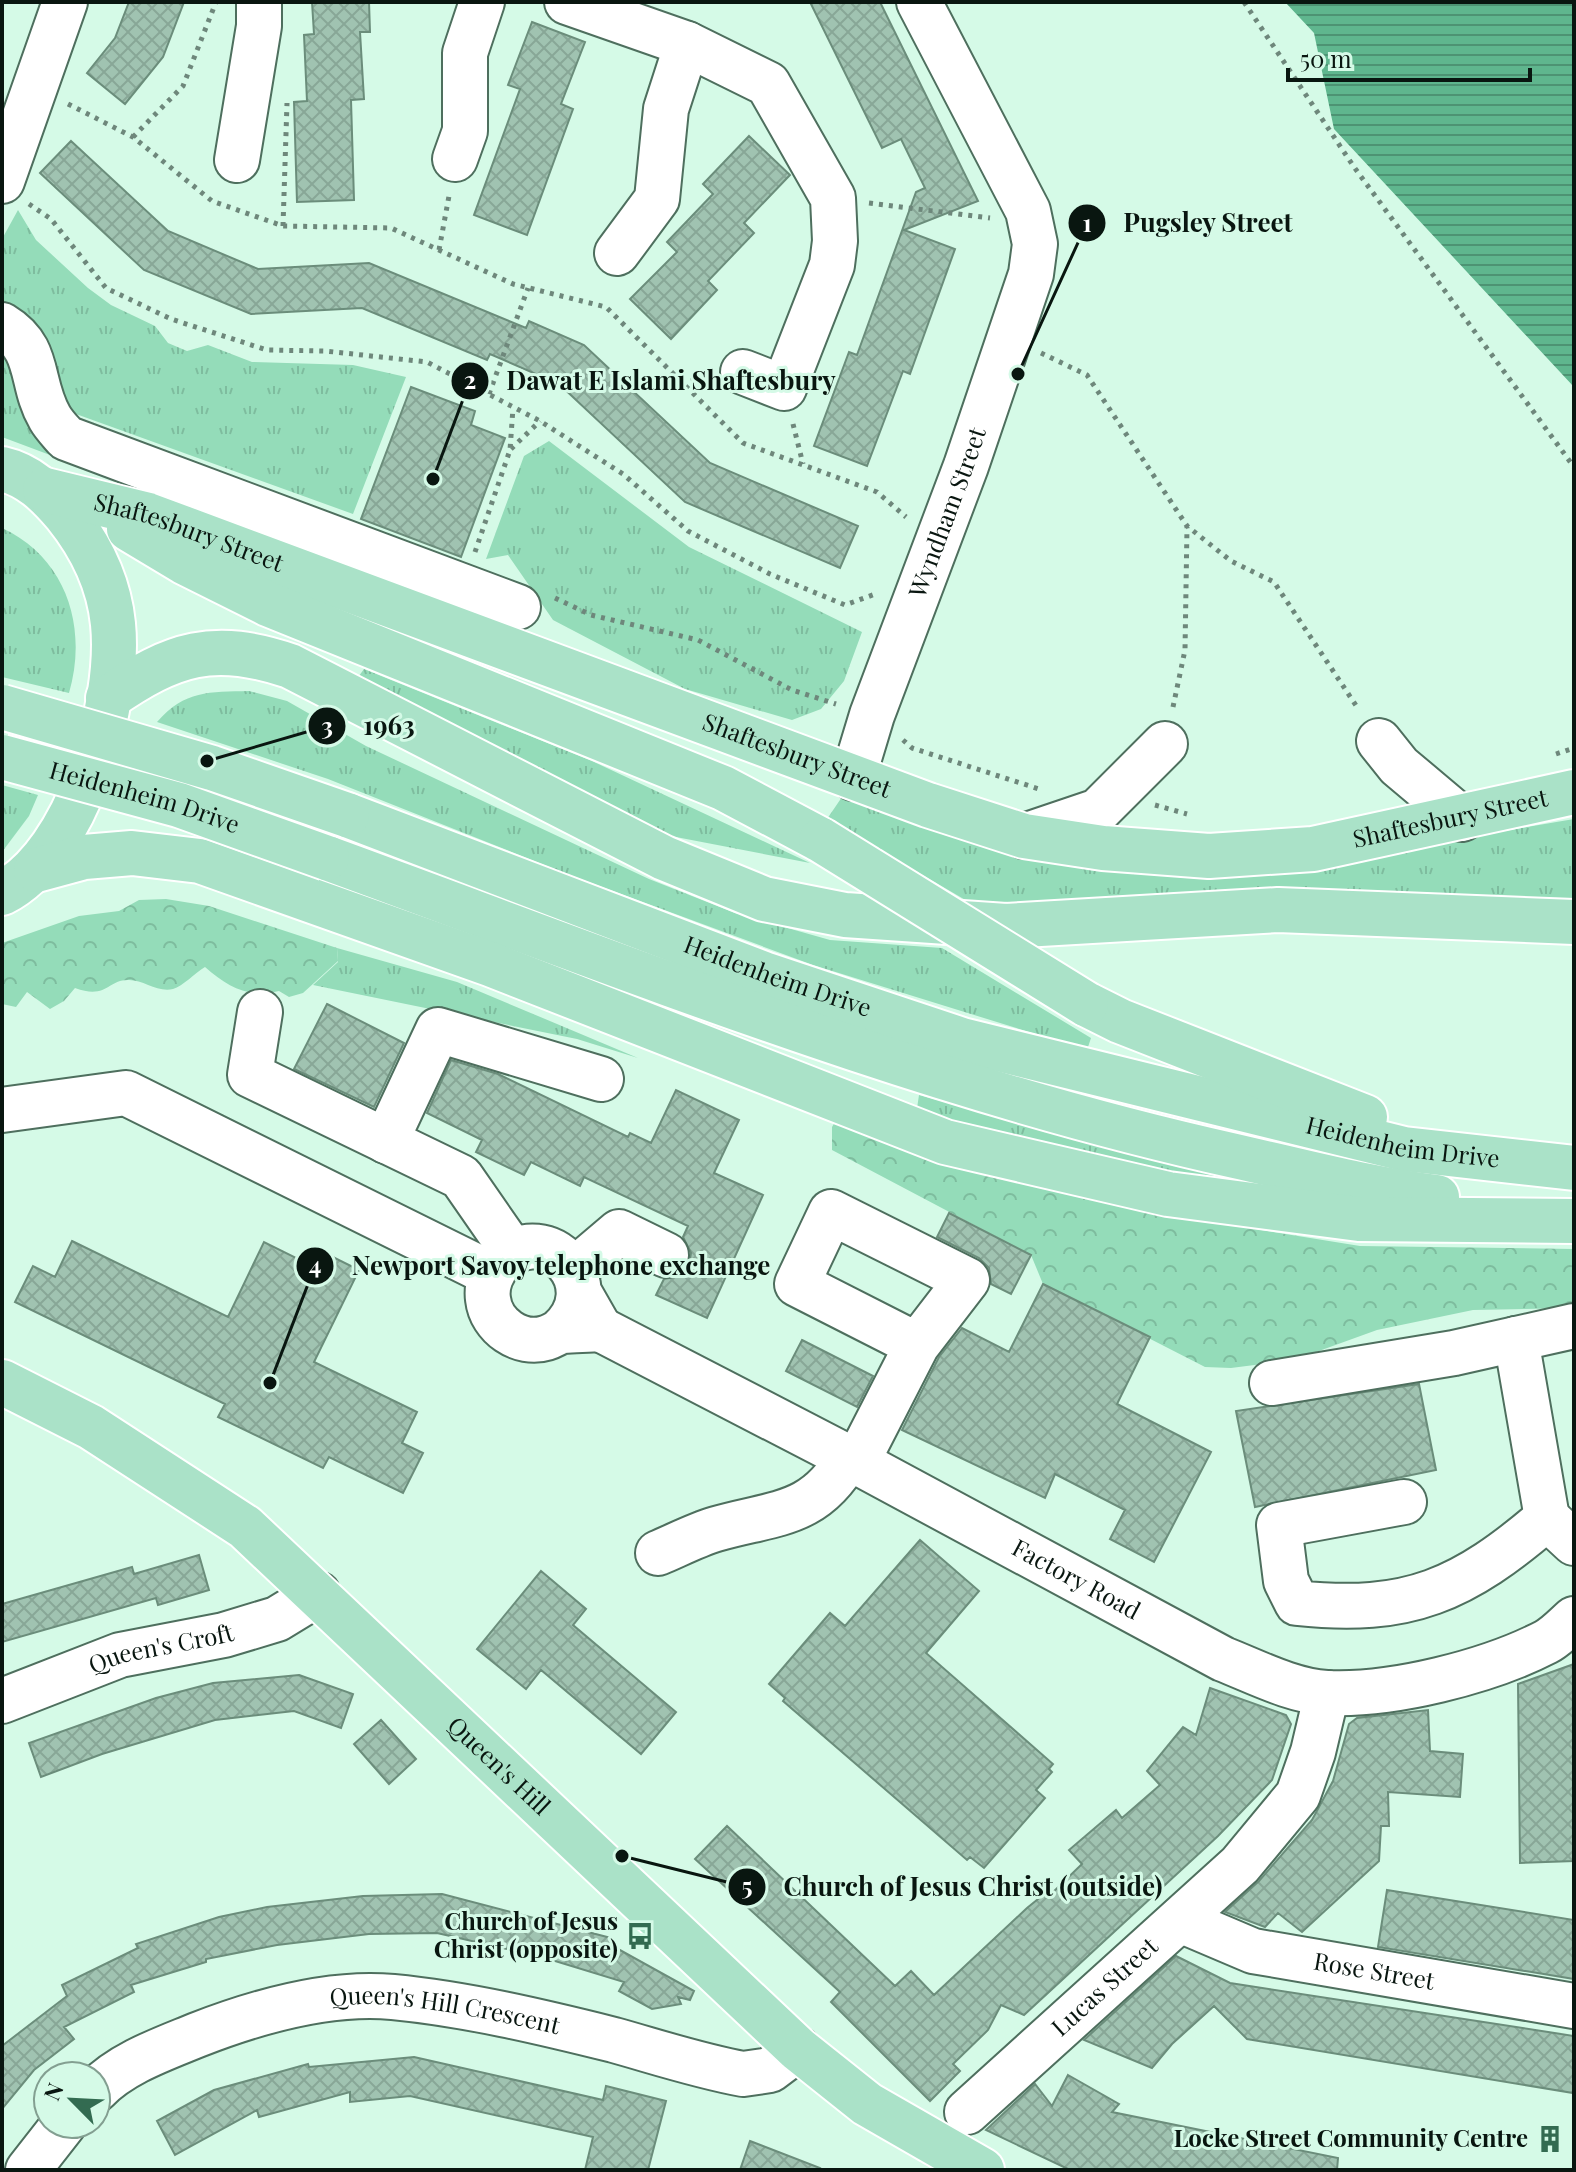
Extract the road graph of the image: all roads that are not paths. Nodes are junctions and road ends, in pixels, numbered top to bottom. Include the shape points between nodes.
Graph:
1 (65, 2) edge
2 (259, 2) edge
3 (482, 2) edge
4 (567, 2) edge
5 (919, 2) edge
6 (687, 44) junction
7 (455, 159) road end
8 (237, 160) dead end
9 (14, 192) edge
10 (617, 253) dead end
11 (2, 325) edge
12 (743, 372) dead end
13 (2, 469) edge
14 (45, 490) junction
15 (103, 506) junction
16 (518, 607) dead end
17 (108, 698) junction
18 (2, 707) edge
19 (1379, 741) road end
20 (1165, 744) road end
21 (2, 757) edge
22 (853, 778) junction
23 (1574, 792) edge
24 (1462, 819) junction
25 (1024, 836) junction
26 (11, 887) edge
27 (1574, 922) edge
28 (260, 1012) dead end
29 (601, 1079) dead end
30 (2, 1110) edge
31 (386, 1141) junction
32 (1562, 1167) edge
33 (1574, 1213) edge
34 (1574, 1221) edge
35 (666, 1255) dead end
36 (543, 1277) junction
37 (1574, 1326) edge
38 (1516, 1339) junction
39 (917, 1345) dead end
40 (2, 1382) edge
41 (1272, 1383) dead end
42 (852, 1460) junction
43 (1404, 1502) dead end
44 (1560, 1531) edge
45 (658, 1553) dead end
46 (318, 1594) junction
47 (1574, 1619) edge
48 (1327, 1693) junction
49 (2, 1701) edge
50 (1180, 1920) junction
51 (1574, 2006) edge
52 (798, 2049) junction
53 (112, 2077) edge
54 (967, 2112) dead end
55 (51, 2140) edge
56 (28, 2170) edge
57 (982, 2170) edge

1 - 9 street via 35,87
2 - 8 street
3 - 7 street via 465,53 465,131
4 - 6 street
5 - 22 street, Wyndham Street via 1032,228 1031,274
6 - 10 street via 666,109 657,199
6 - 12 street via 768,84 833,198 832,265 784,388
11 - 16 street, Shaftesbury Street via 29,348 50,417 66,438
13 - 14 main road
14 - 15 main road, Shaftesbury Street
14 - 17 main road via 77,529 103,578 113,622
15 - 22 main road, Shaftesbury Street via 148,515
15 - 32 main road, bridge via 139,537 268,604 723,788 821,840 1120,1021 1387,1126
17 - 26 main road via 80,795 61,834
17 - 27 main road via 142,674 209,651 266,658 664,858 764,899 845,915 1006,926 1278,910
18 - 32 main road, Heidenheim Drive, bridge via 212,768 764,974 962,1040 1404,1149
19 - 24 street via 1399,766
20 - 25 street via 1098,811
21 - 33 main road, Heidenheim Drive, bridge via 179,805 896,1065 1006,1098 1179,1144 1396,1192
22 - 25 main road, Shaftesbury Street
23 - 24 main road, Shaftesbury Street
24 - 25 main road, Shaftesbury Street via 1313,849 1209,856
26 - 34 main road via 84,857 132,853 200,861 490,964 945,1142 1168,1194 1359,1219
28 - 31 street via 250,1075
29 - 31 street via 438,1030
30 - 36 street, Factory Road via 126,1093
31 - 36 street via 461,1177
35 - 36 street via 619,1232
36 - 42 street, Factory Road
37 - 38 street
38 - 41 street
38 - 44 street
39 - 42 street
40 - 46 main road, Queen's Hill via 91,1427 245,1527
42 - 45 street via 833,1484 787,1513 713,1530
42 - 48 street, Factory Road via 1223,1659 1280,1682
43 - 44 street via 1279,1525 1286,1581 1297,1603 1336,1607 1416,1600 1457,1583 1512,1548
46 - 49 street, Queen's Croft via 277,1619 120,1655
46 - 52 main road, Queen's Hill
47 - 48 street, Factory Road via 1548,1641 1484,1668 1409,1686
48 - 50 street, Lucas Street via 1298,1795 1240,1865
50 - 51 street, Rose Street via 1253,1951
50 - 54 street, Lucas Street
52 - 53 street, Queen's Hill Crescent via 770,2070 743,2074 524,2020 391,1997 277,2009 220,2026
52 - 57 main road, Queen's Hill via 867,2104
55 - 56 street

